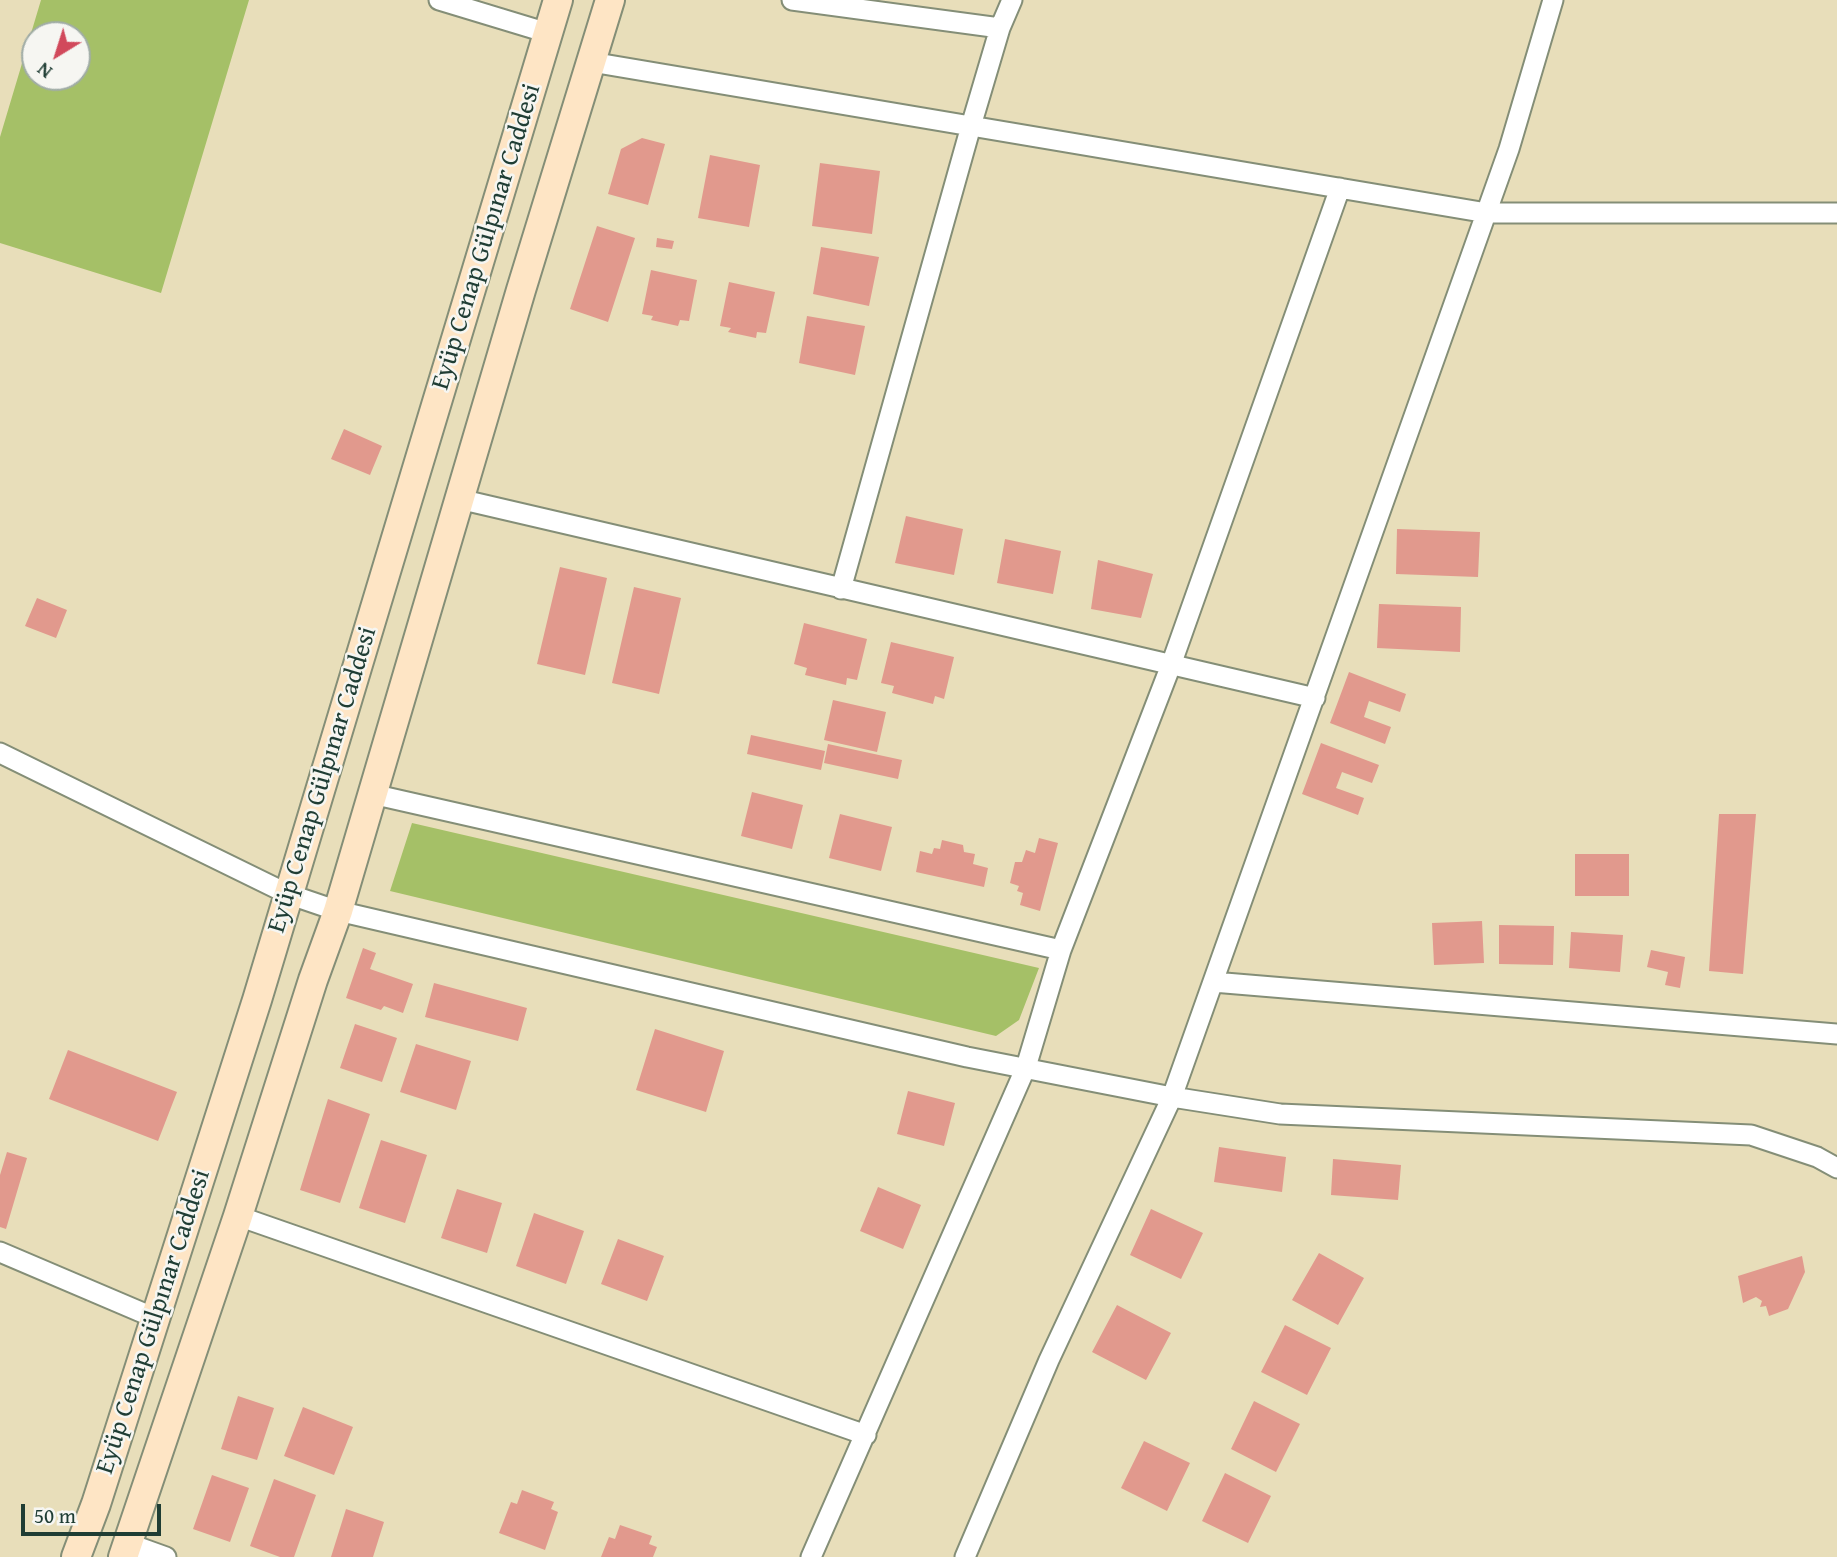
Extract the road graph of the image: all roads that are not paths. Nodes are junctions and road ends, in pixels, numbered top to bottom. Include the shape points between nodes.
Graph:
1 (439, 0) edge
2 (558, 0) edge
3 (610, 0) edge
4 (792, 0) edge
5 (1012, 0) edge
6 (1553, 0) edge
7 (1000, 28) junction
8 (548, 33) junction
9 (591, 62) junction
10 (971, 126) junction
11 (1340, 188) junction
12 (1487, 213) junction
13 (1837, 213) edge
14 (458, 499) junction
15 (841, 589) junction
16 (1171, 665) junction
17 (1315, 698) junction
18 (0, 753) edge
19 (372, 794) junction
20 (288, 894) junction
21 (338, 911) junction
22 (1061, 950) junction
23 (1213, 982) junction
24 (1837, 1034) edge
25 (1026, 1067) junction
26 (1172, 1097) junction
27 (1837, 1168) edge
28 (238, 1216) junction
29 (0, 1252) edge
30 (155, 1318) junction
31 (866, 1435) junction
32 (125, 1550) edge
33 (76, 1557) edge
34 (166, 1557) edge
35 (811, 1557) edge
36 (965, 1557) edge

1 - 8 street
2 - 8 main road, Eyüp Cenap Gülpınar Caddesi
3 - 9 main road
4 - 7 street
5 - 7 street
6 - 12 street
7 - 10 street
8 - 20 main road, Eyüp Cenap Gülpınar Caddesi
9 - 10 street
9 - 14 main road
10 - 11 street
10 - 15 street
11 - 12 street
11 - 16 street
12 - 13 street
12 - 17 street
14 - 15 street
14 - 19 main road
15 - 16 street
16 - 17 street
16 - 22 street
17 - 23 street
18 - 20 street
19 - 21 main road
19 - 22 street
20 - 21 street
20 - 30 main road, Eyüp Cenap Gülpınar Caddesi
21 - 25 street
21 - 28 main road
22 - 25 street
23 - 24 street
23 - 26 street
25 - 26 street
25 - 31 street
26 - 27 street via 1280,1114 1751,1135
26 - 36 street via 1049,1360
28 - 31 street
28 - 32 main road
29 - 30 street
30 - 33 main road, Eyüp Cenap Gülpınar Caddesi
31 - 35 street
32 - 34 street

